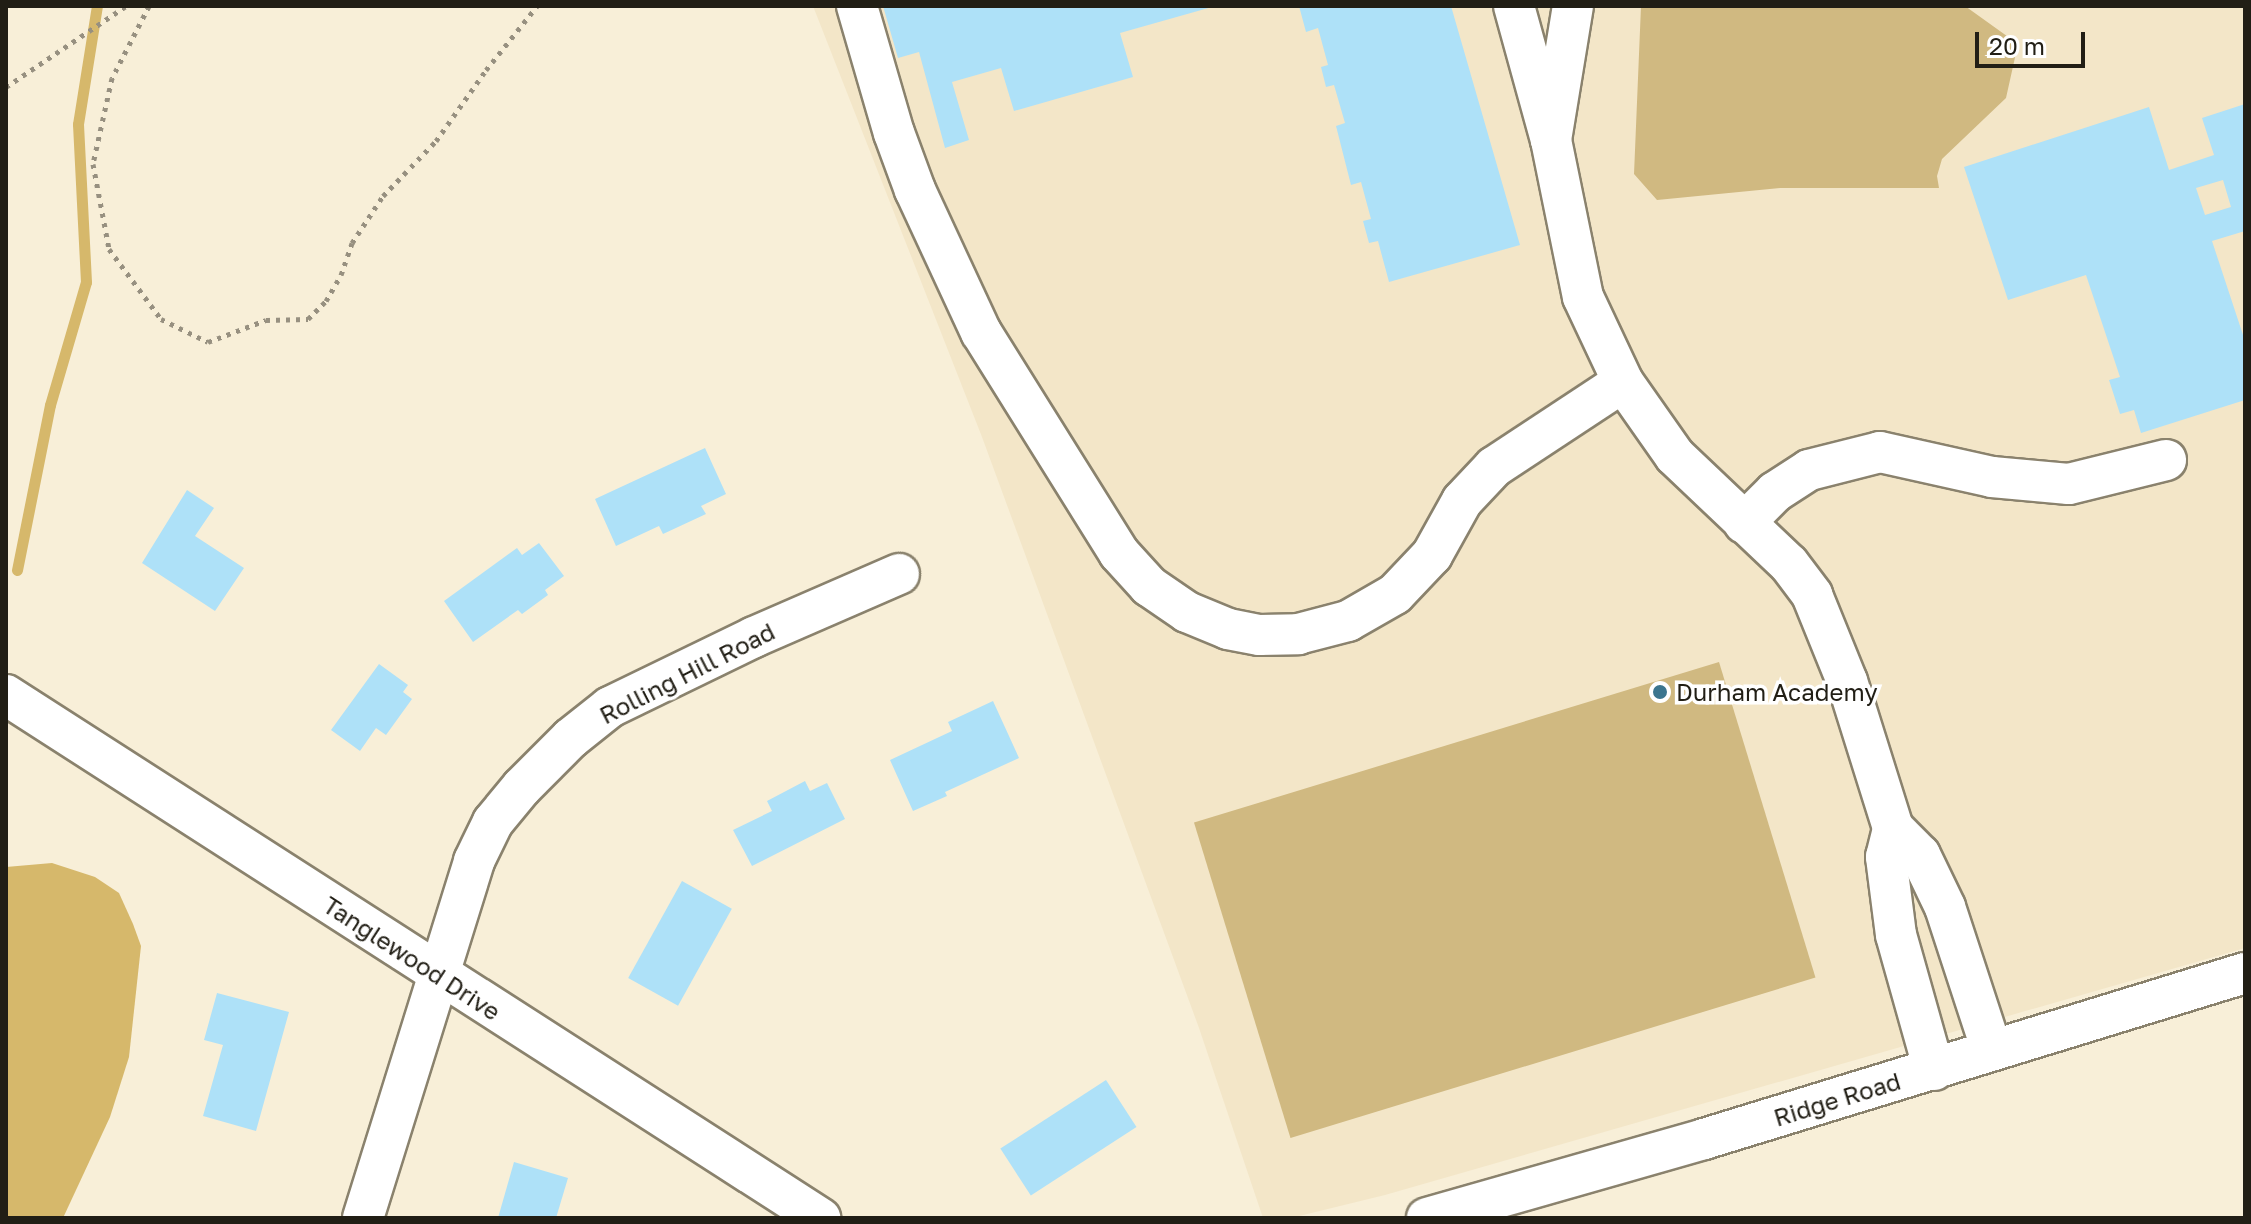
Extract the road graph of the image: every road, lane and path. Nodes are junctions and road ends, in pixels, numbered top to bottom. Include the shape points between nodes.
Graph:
1 (126, 6) edge
2 (149, 6) edge
3 (537, 6) edge
4 (857, 6) edge
5 (1514, 6) edge
6 (1573, 6) edge
7 (6, 87) edge
8 (1551, 140) junction
9 (1623, 382) junction
10 (2166, 460) dead end
11 (1744, 523) junction
12 (899, 574) dead end
13 (6, 695) edge
14 (1893, 828) junction
15 (2245, 973) edge
16 (436, 974) junction
17 (1992, 1051) junction
18 (1934, 1070) junction
19 (1535, 1203) edge
20 (363, 1218) edge
21 (820, 1218) edge
22 (1427, 1218) edge

1 - 7 path
2 - 3 path via 112,78 93,164 109,249 161,319 208,342 266,320 308,319 326,301 352,243 383,196 436,141
4 - 9 street via 899,147 981,332 1119,553 1149,586 1187,612 1259,635 1298,634 1348,621 1395,594 1432,555 1462,501 1494,467
5 - 8 street
6 - 8 street
8 - 9 street via 1583,297
9 - 11 street via 1675,456
10 - 11 street via 2069,484 1992,477 1880,452 1809,470 1775,492
11 - 14 street via 1789,564 1825,621
12 - 16 street, Rolling Hill Road via 610,707 571,738 493,822 474,861
13 - 16 street, Tanglewood Drive
14 - 17 street via 1920,855 1945,907
14 - 18 street via 1886,857 1896,935
15 - 17 street, Ridge Road
16 - 20 street, Rolling Hill Road
16 - 21 street, Tanglewood Drive
17 - 18 street, Ridge Road
18 - 19 street, Ridge Road
19 - 22 street, Ridge Road

